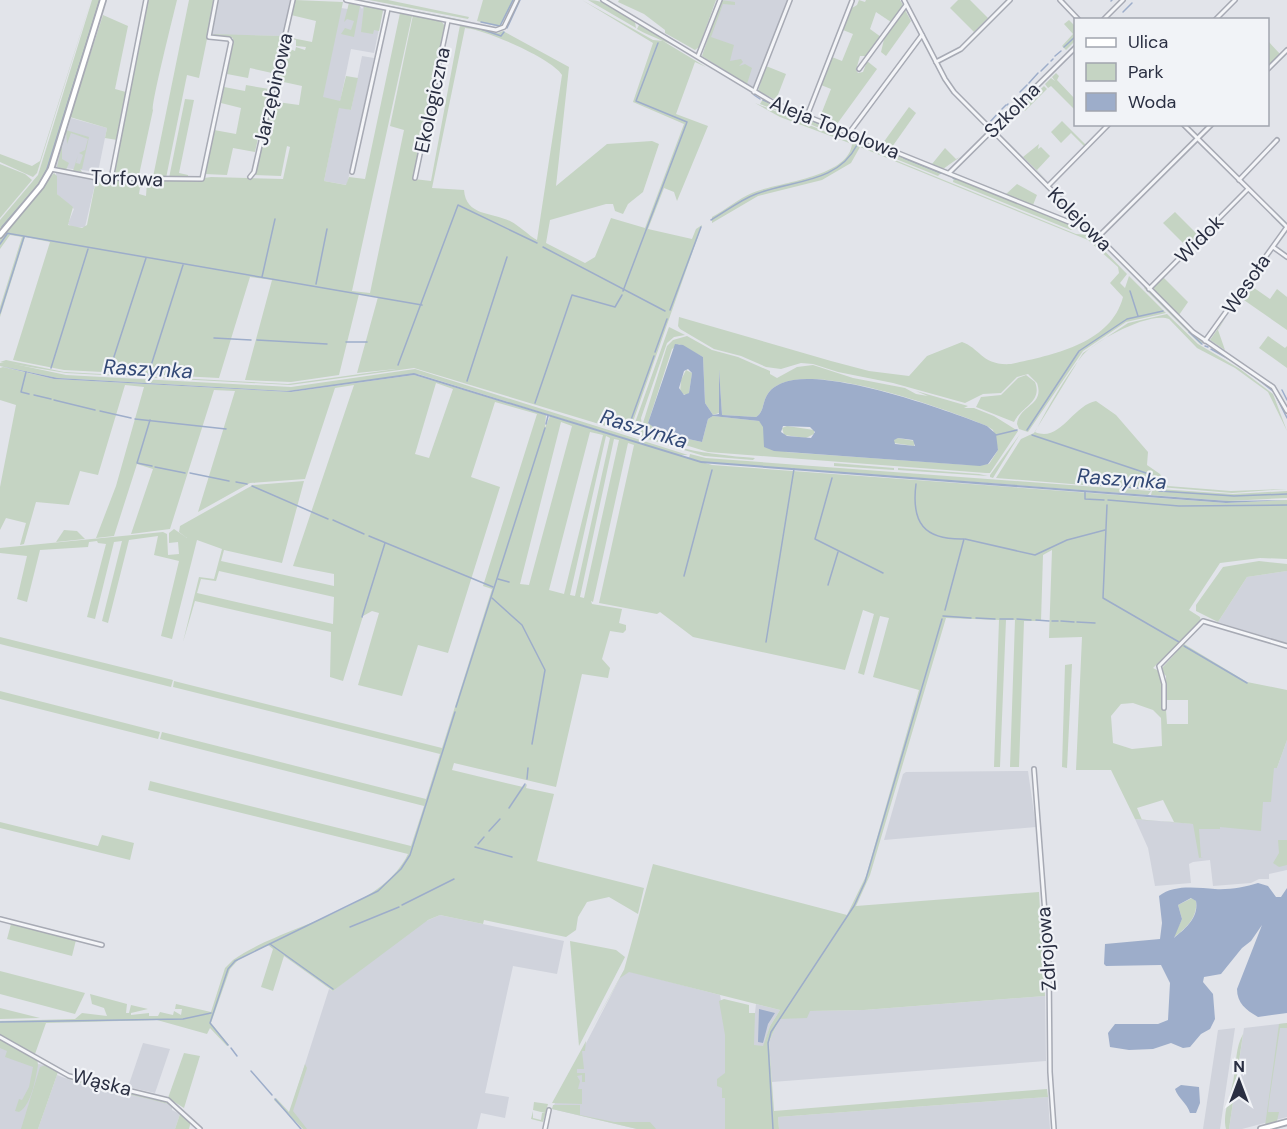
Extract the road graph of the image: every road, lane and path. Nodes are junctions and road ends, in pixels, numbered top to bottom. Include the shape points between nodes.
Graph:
1 (103, 0) edge
2 (146, 0) edge
3 (216, 0) edge
4 (293, 0) edge
5 (346, 0) edge
6 (517, 0) edge
7 (603, 0) edge
8 (720, 0) edge
9 (790, 0) edge
10 (904, 0) edge
11 (1010, 0) edge
12 (1060, 0) edge
13 (1123, 0) edge
14 (1235, 0) edge
15 (852, 1) edge
16 (906, 5) junction
17 (388, 9) junction
18 (1077, 18) edge
19 (1105, 18) edge
20 (1217, 18) edge
21 (448, 21) junction
22 (922, 35) junction
23 (1074, 49) edge
24 (1287, 50) edge
25 (698, 56) junction
26 (936, 62) junction
27 (1269, 68) edge
28 (859, 69) dead end
29 (754, 92) junction
30 (807, 116) junction
31 (1107, 126) edge
32 (1185, 126) edge
33 (1210, 126) edge
34 (992, 130) junction
35 (849, 133) junction
36 (1197, 139) junction
37 (1277, 140) dead end
38 (51, 169) junction
39 (352, 172) dead end
40 (949, 173) junction
41 (250, 177) dead end
42 (416, 178) dead end
43 (111, 179) junction
44 (1239, 180) junction
45 (1048, 186) junction
46 (1248, 189) junction
47 (1081, 220) junction
48 (1287, 227) edge
49 (0, 235) edge
50 (1098, 237) junction
51 (1273, 247) junction
52 (1287, 257) edge
53 (1149, 289) junction
54 (1205, 341) junction
55 (1287, 411) edge
56 (1287, 646) edge
57 (1164, 708) dead end
58 (1034, 770) dead end
59 (0, 919) edge
60 (102, 945) dead end
61 (0, 1037) edge
62 (549, 1110) dead end
63 (1287, 1122) edge
64 (200, 1129) edge
65 (545, 1129) edge
66 (1054, 1129) edge
67 (1261, 1129) edge

1 - 38 street
2 - 43 street
3 - 43 street, Torfowa via 210,38 231,41 201,180
4 - 41 street, Jarzębinowa
5 - 17 street
6 - 21 street via 500,29
7 - 25 street, Aleja Topolowa
8 - 25 street
9 - 29 street
10 - 16 street, Kolejowa
11 - 26 street via 961,49
12 - 18 street
13 - 19 street
14 - 20 street
15 - 30 street
16 - 22 street, Kolejowa
16 - 28 street
17 - 21 street
17 - 39 street
21 - 42 street, Ekologiczna
22 - 26 street, Kolejowa
22 - 35 street
23 - 34 street, Szkolna
24 - 27 street
25 - 29 street, Aleja Topolowa
26 - 34 street, Kolejowa via 949,86
29 - 30 street, Aleja Topolowa
30 - 35 street, Aleja Topolowa
31 - 45 street
32 - 36 street
33 - 36 street
34 - 40 street, Szkolna
34 - 45 street, Kolejowa
35 - 40 street, Aleja Topolowa
36 - 44 street
36 - 50 street
37 - 44 street
38 - 43 street, Torfowa
38 - 49 street
40 - 47 street, Aleja Topolowa via 1069,222
44 - 46 street
45 - 47 street, Kolejowa
46 - 48 street
46 - 53 street, Widok
47 - 50 street, Kolejowa
48 - 51 street, Wesoła
50 - 53 street, Kolejowa
51 - 52 street
51 - 54 street, Wesoła
53 - 54 street, Kolejowa
54 - 55 street, Kolejowa via 1274,387
56 - 57 street via 1205,621 1159,666
58 - 66 street, Zdrojowa via 1049,966
59 - 60 street
61 - 64 street, Wąska via 69,1076 168,1100
62 - 65 street
63 - 67 street

